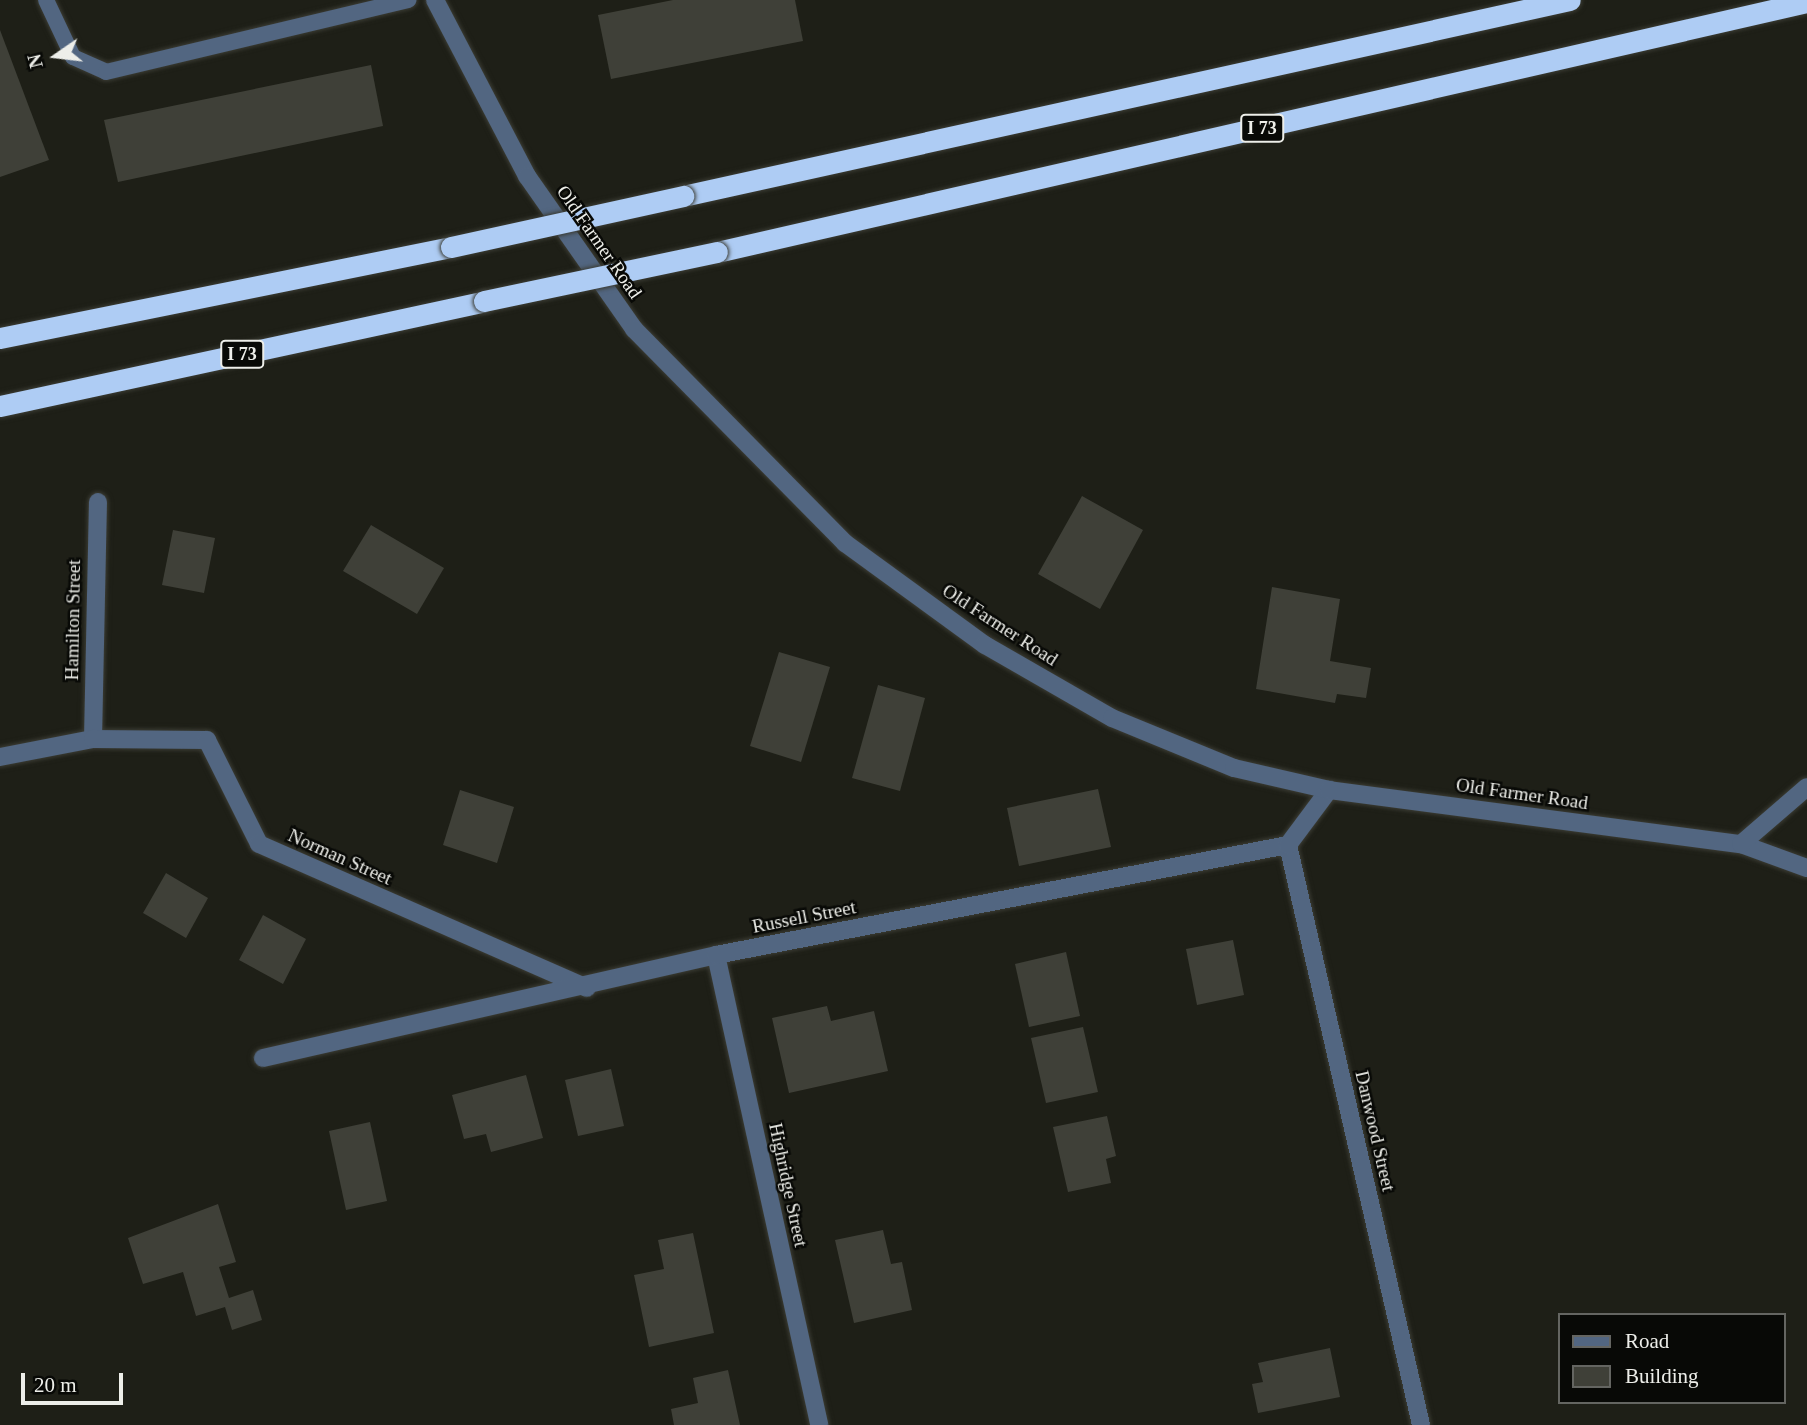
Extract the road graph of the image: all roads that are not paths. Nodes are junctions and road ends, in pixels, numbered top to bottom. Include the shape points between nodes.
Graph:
1 (46, 0) edge
2 (409, 0) edge
3 (435, 0) edge
4 (1570, 0) edge
5 (1807, 2) edge
6 (0, 338) edge
7 (0, 407) edge
8 (98, 502) dead end
9 (93, 738) junction
10 (0, 757) edge
11 (1807, 787) edge
12 (1329, 790) junction
13 (1288, 845) junction
14 (1741, 845) junction
15 (1807, 868) edge
16 (716, 955) junction
17 (587, 988) junction
18 (263, 1058) dead end
19 (819, 1425) edge
20 (1421, 1425) edge

1 - 2 lane via 73,57 106,72
3 - 12 street, Old Farmer Road via 527,176 634,329 845,544 985,645 1112,718 1234,768
4 - 6 highway, bridge via 451,247
5 - 7 highway, I 73, bridge via 718,252
8 - 9 street, Hamilton Street
9 - 10 street, Norman Street
9 - 17 street, Norman Street via 207,740 259,844
11 - 14 street
12 - 13 street
12 - 14 street, Old Farmer Road
13 - 16 street, Russell Street
13 - 20 street, Danwood Street
14 - 15 street, Old Farmer Road
16 - 17 street, Russell Street
16 - 19 street, Highridge Street
17 - 18 street, Russell Street

